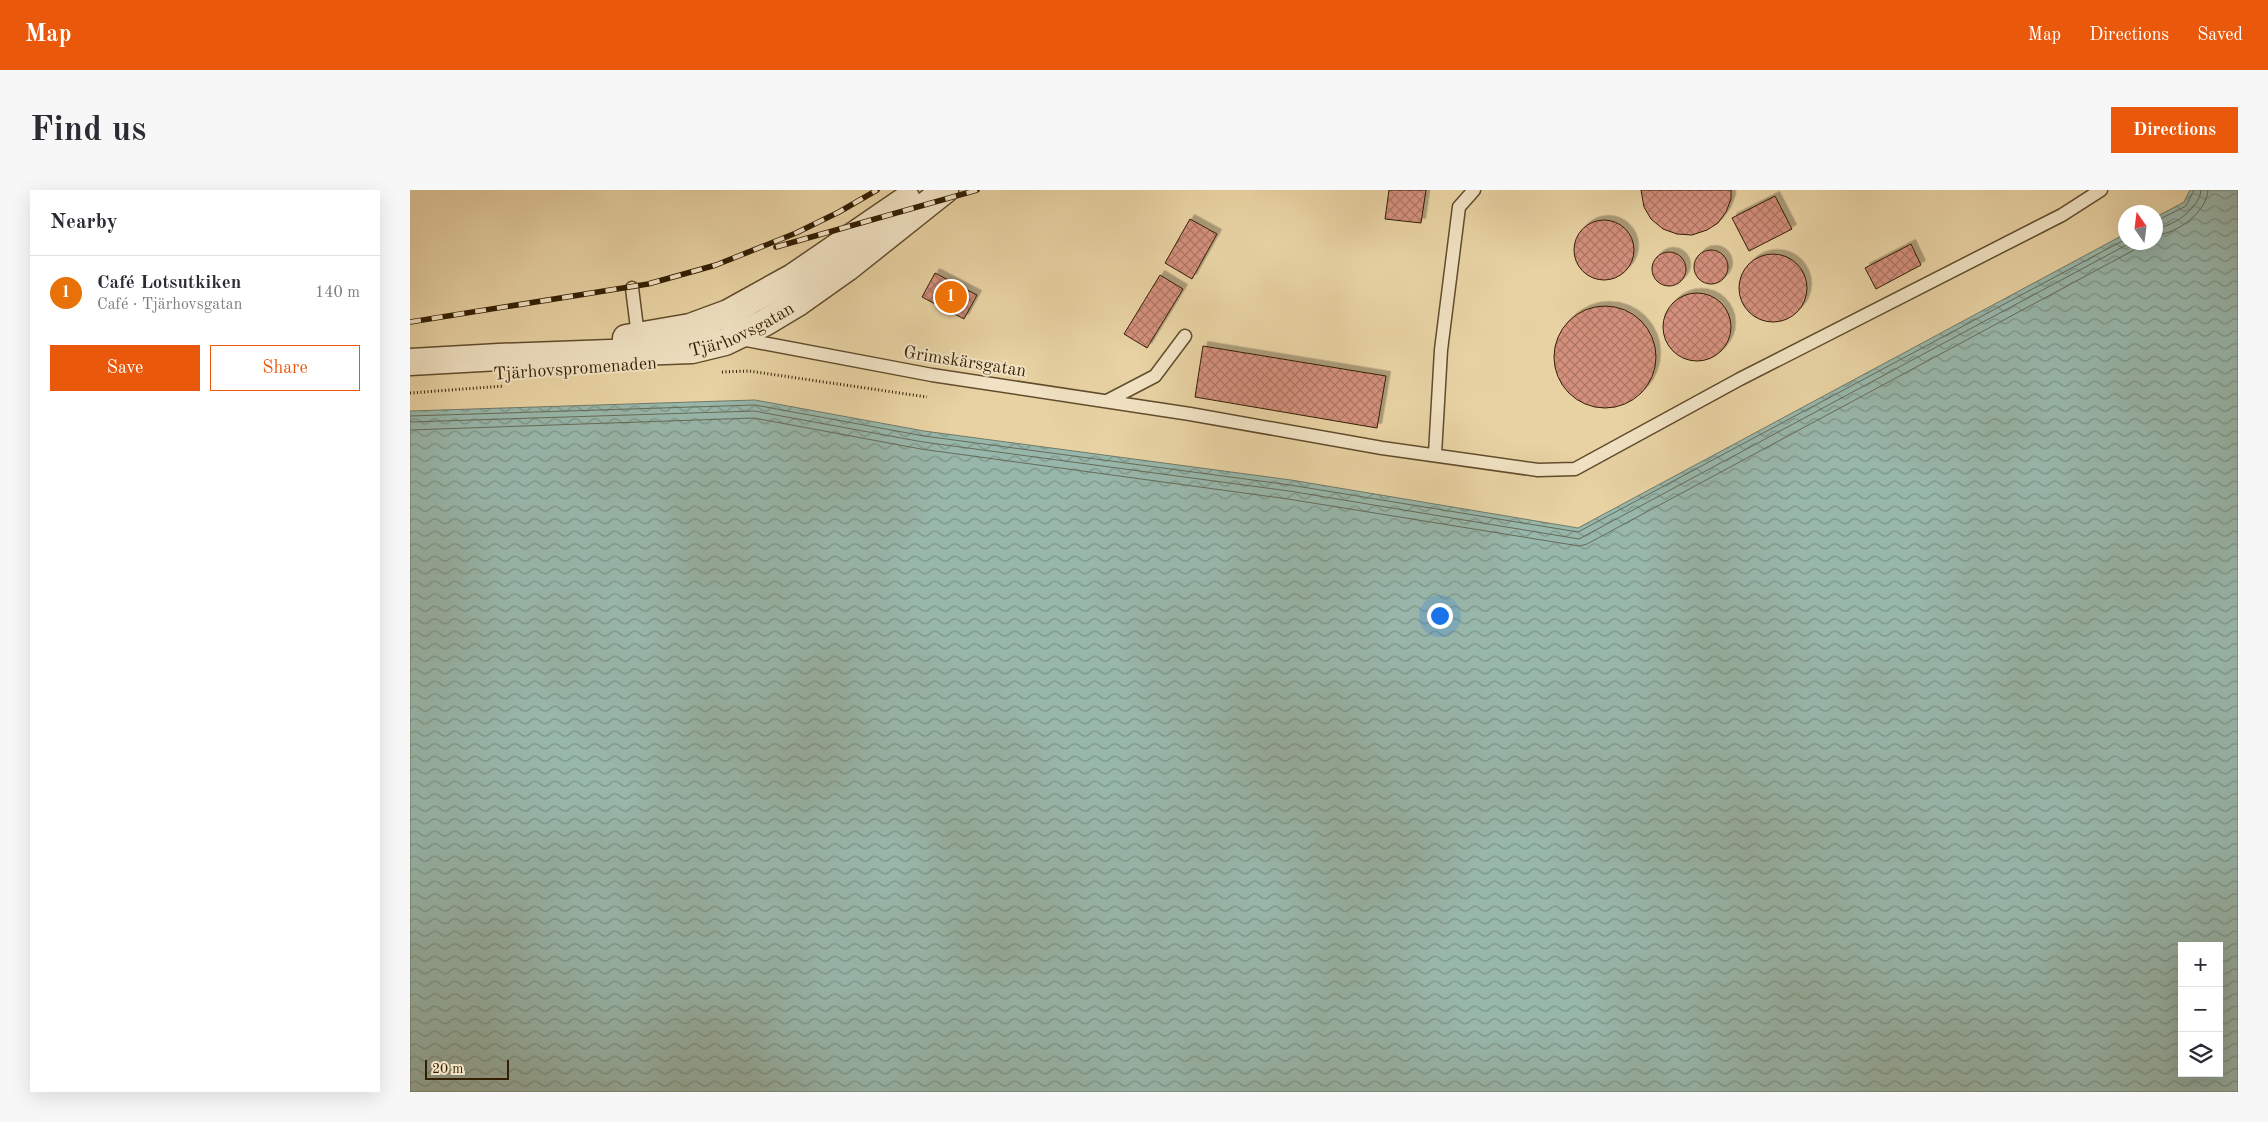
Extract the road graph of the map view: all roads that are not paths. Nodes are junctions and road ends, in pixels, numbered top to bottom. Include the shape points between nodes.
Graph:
1 (945, 190) edge
2 (1474, 190) edge
3 (2100, 190) edge
4 (905, 200) edge
5 (632, 288) dead end
6 (638, 336) junction
7 (1185, 336) dead end
8 (736, 338) junction
9 (499, 356) junction
10 (410, 362) edge
11 (1107, 401) junction
12 (1435, 454) junction

1 - 4 street, Tjärhovsgatan
2 - 12 lane via 1459,207 1441,350
3 - 12 lane, Grimskärsgatan via 2062,215 1740,379 1575,469 1538,470
4 - 6 street, Tjärhovsgatan via 793,277 750,302 690,327
4 - 8 street, Tjärhovsgatan via 847,268
5 - 6 lane
6 - 9 street, Tjärhovsgatan
7 - 11 lane via 1155,376
8 - 9 street, Tjärhovsgatan via 692,350
8 - 11 lane, Grimskärsgatan via 932,375
9 - 10 street, Tjärhovsgatan
11 - 12 lane, Grimskärsgatan via 1382,448

